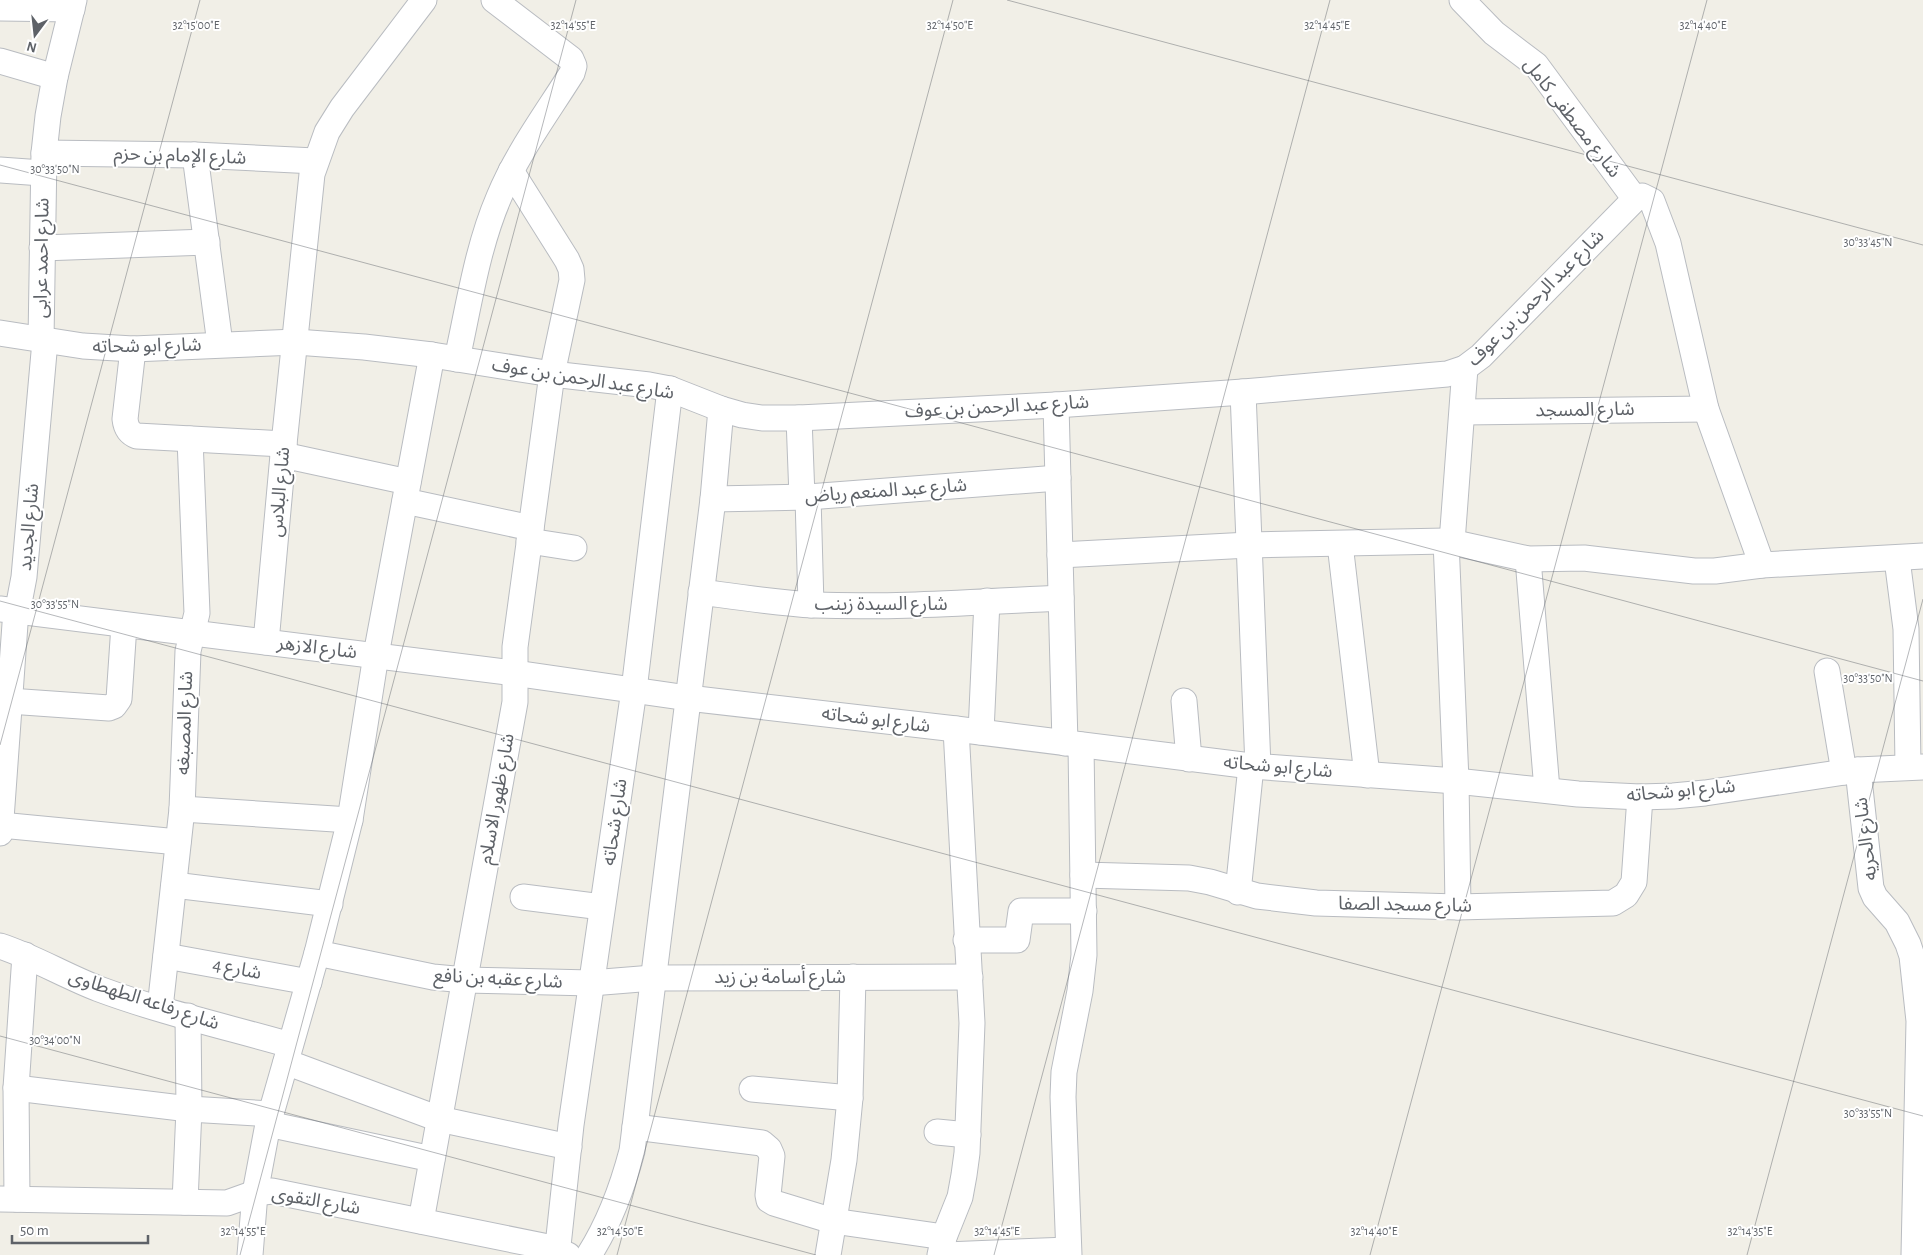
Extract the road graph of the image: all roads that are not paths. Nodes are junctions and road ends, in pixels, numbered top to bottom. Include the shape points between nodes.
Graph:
1 (422, 0) edge
2 (494, 0) edge
3 (1462, 0) edge
4 (73, 4) edge
5 (0, 8) edge
6 (0, 61) edge
7 (55, 77) junction
8 (194, 155) junction
9 (315, 161) junction
10 (43, 163) junction
11 (0, 170) edge
12 (511, 171) junction
13 (1635, 200) junction
14 (207, 242) junction
15 (42, 248) junction
16 (0, 332) edge
17 (43, 340) junction
18 (296, 342) junction
19 (220, 344) junction
20 (133, 349) junction
21 (432, 355) junction
22 (457, 359) junction
23 (1465, 368) junction
24 (552, 374) junction
25 (670, 390) junction
26 (1243, 392) junction
27 (1056, 405) junction
28 (722, 409) junction
29 (1706, 409) junction
30 (1463, 412) junction
31 (799, 418) junction
32 (190, 439) junction
33 (284, 450) junction
34 (1058, 478) junction
35 (407, 491) junction
36 (805, 497) junction
37 (713, 499) junction
38 (530, 534) junction
39 (1449, 542) junction
40 (1340, 544) junction
41 (1249, 545) junction
42 (574, 548) dead end
43 (1060, 555) junction
44 (1923, 556) edge
45 (1528, 559) junction
46 (1896, 559) junction
47 (1762, 565) junction
48 (701, 592) junction
49 (1061, 598) junction
50 (987, 601) junction
51 (811, 604) junction
52 (9, 610) edge
53 (124, 625) junction
54 (191, 633) junction
55 (266, 642) junction
56 (376, 655) junction
57 (1827, 671) dead end
58 (514, 673) junction
59 (634, 690) junction
60 (688, 698) junction
61 (9, 701) junction
62 (1184, 701) dead end
63 (956, 729) junction
64 (981, 732) junction
65 (1073, 744) junction
66 (1189, 759) junction
67 (1254, 767) junction
68 (1915, 767) edge
69 (1851, 771) junction
70 (1367, 775) junction
71 (1456, 781) junction
72 (1547, 790) junction
73 (1640, 797) junction
74 (182, 809) junction
75 (350, 820) junction
76 (0, 825) edge
77 (0, 833) edge
78 (178, 842) junction
79 (1083, 875) junction
80 (174, 885) junction
81 (1238, 892) junction
82 (523, 897) dead end
83 (330, 904) junction
84 (602, 907) junction
85 (1458, 907) junction
86 (1084, 911) junction
87 (966, 940) junction
88 (0, 946) edge
89 (317, 953) junction
90 (25, 955) junction
91 (166, 956) junction
92 (853, 977) junction
93 (970, 977) junction
94 (653, 978) junction
95 (465, 980) junction
96 (309, 982) junction
97 (591, 983) junction
98 (160, 1008) junction
99 (188, 1016) junction
100 (288, 1054) junction
101 (16, 1088) junction
102 (752, 1089) dead end
103 (850, 1098) junction
104 (189, 1109) junction
105 (269, 1119) junction
106 (439, 1119) junction
107 (635, 1127) junction
108 (937, 1132) dead end
109 (968, 1134) junction
110 (569, 1147) junction
111 (432, 1159) junction
112 (255, 1193) junction
113 (9, 1199) edge
114 (185, 1202) junction
115 (421, 1221) junction
116 (833, 1221) junction
117 (943, 1249) edge
118 (1069, 1252) edge
119 (561, 1253) edge
120 (250, 1255) edge
121 (589, 1255) edge
122 (828, 1255) edge
123 (1914, 1255) edge

1 - 9 street, شارع البلاس via 342,108
2 - 12 street via 571,58 574,66
3 - 13 street, شارع مصطفى كامل via 1494,33 1536,66
4 - 5 street
4 - 7 street, شارع احمد عرابى
6 - 7 street
7 - 10 street, شارع احمد عرابى
8 - 9 street, شارع الإمام بن حزم
8 - 10 street, شارع الإمام بن حزم
8 - 14 street
9 - 18 street, شارع البلاس
10 - 11 street, شارع الإمام بن حزم
10 - 15 street, شارع احمد عرابى
12 - 22 street via 489,223
12 - 24 street, شارع ظهور الاسلام via 572,269
13 - 23 street, شارع عبد الرحمن بن عوف via 1481,356
13 - 29 street via 1642,196 1652,201 1668,243
14 - 15 street
14 - 19 street
15 - 17 street, شارع احمد عرابى
16 - 17 street, شارع ابو شحاته
17 - 20 street, شارع ابو شحاته
17 - 52 street, شارع الجديد via 24,577
18 - 19 street, شارع ابو شحاته
18 - 21 street, شارع عبد الرحمن بن عوف
18 - 33 street, شارع البلاس
19 - 20 street, شارع ابو شحاته
20 - 32 street via 125,419 128,430 137,436
21 - 22 street, شارع عبد الرحمن بن عوف
21 - 35 street
22 - 24 street, شارع عبد الرحمن بن عوف
23 - 26 street, شارع عبد الرحمن بن عوف via 1447,374
23 - 30 street
24 - 25 street, شارع عبد الرحمن بن عوف
24 - 38 street, شارع ظهور الاسلام
25 - 28 street, شارع عبد الرحمن بن عوف
25 - 59 street, شارع شحاته
26 - 27 street, شارع عبد الرحمن بن عوف
26 - 41 street
27 - 31 street, شارع عبد الرحمن بن عوف
27 - 34 street
28 - 31 street, شارع عبد الرحمن بن عوف via 762,418
28 - 37 street
29 - 30 street, شارع المسجد
29 - 47 street
30 - 39 street
31 - 36 street
32 - 33 street
32 - 54 street, شارع المصبغه via 197,613
33 - 35 street
33 - 55 street, شارع البلاس
34 - 36 street, شارع عبد المنعم رياض
34 - 43 street
35 - 38 street
35 - 56 street
36 - 37 street, شارع عبد المنعم رياض
36 - 51 street
37 - 48 street
38 - 42 street
38 - 58 street, شارع ظهور الاسلام
39 - 40 street
39 - 45 street
39 - 71 street
40 - 41 street
40 - 70 street
41 - 43 street
41 - 67 street
43 - 49 street
44 - 46 street
45 - 47 street via 1584,558 1694,571
45 - 72 street
46 - 47 street
46 - 68 street via 1906,629
48 - 51 street, شارع السيدة زينب
48 - 60 street
49 - 50 street, شارع السيدة زينب
49 - 65 street
50 - 51 street, شارع السيدة زينب via 899,606
50 - 64 street
52 - 53 street, شارع الازهر
52 - 61 street, شارع الجديد via 15,624
53 - 54 street, شارع الازهر
53 - 61 street via 118,700 114,706
54 - 55 street, شارع الازهر
54 - 74 street, شارع المصبغه
55 - 56 street, شارع الازهر
56 - 58 street, شارع الازهر
56 - 75 street
57 - 69 street, شارع الحريه
58 - 59 street, شارع الازهر
58 - 95 street, شارع ظهور الاسلام via 515,702
59 - 60 street, شارع ابو شحاته
59 - 84 street, شارع شحاته
60 - 63 street, شارع ابو شحاته
60 - 94 street
61 - 76 street, شارع الجديد
62 - 66 street
63 - 64 street, شارع ابو شحاته
63 - 87 street
64 - 65 street, شارع ابو شحاته
65 - 66 street, شارع ابو شحاته
65 - 79 street
66 - 67 street, شارع ابو شحاته
67 - 70 street, شارع ابو شحاته
67 - 81 street
68 - 69 street, شارع ابو شحاته
69 - 73 street, شارع ابو شحاته via 1705,793
69 - 123 street, شارع الحريه via 1871,888 1887,897 1912,956 1919,1021
70 - 71 street, شارع ابو شحاته
71 - 72 street, شارع ابو شحاته
71 - 85 street
72 - 73 street, شارع ابو شحاته
73 - 85 street, شارع مسجد الصفا via 1634,882 1620,900 1613,903
74 - 75 street
74 - 78 street, شارع المصبغه
75 - 83 street
76 - 77 street, شارع الجديد
76 - 78 street
78 - 80 street, شارع المصبغه
79 - 81 street, شارع مسجد الصفا via 1189,878
79 - 86 street
80 - 83 street
80 - 91 street, شارع المصبغه
81 - 85 street, شارع مسجد الصفا via 1296,902
82 - 84 street
83 - 89 street
84 - 97 street, شارع شحاته
86 - 87 street via 1021,911 1017,940
86 - 118 street via 1080,991 1064,1072
87 - 93 street
88 - 90 street, شارع رفاعه الطهطاوى
89 - 95 street, شارع عقبه بن نافع via 433,977
89 - 96 street
90 - 98 street, شارع رفاعه الطهطاوى via 85,984
90 - 101 street
91 - 96 street, شارع 4
91 - 98 street, شارع المصبغه
92 - 93 street, شارع أسامة بن زيد
92 - 94 street, شارع أسامة بن زيد
92 - 103 street
93 - 109 street via 972,1023
94 - 97 street, شارع أسامة بن زيد
94 - 107 street
95 - 97 street, شارع عقبه بن نافع
95 - 106 street, شارع ظهور الاسلام
96 - 100 street
97 - 110 street, شارع شحاته
98 - 99 street, شارع رفاعه الطهطاوى
99 - 100 street, شارع رفاعه الطهطاوى
99 - 104 street
100 - 105 street
100 - 106 street, شارع رفاعه الطهطاوى
101 - 104 street
101 - 113 street
102 - 103 street
103 - 116 street via 844,1160
104 - 105 street
104 - 114 street
105 - 111 street
105 - 112 street
106 - 110 street, شارع رفاعه الطهطاوى
106 - 111 street, شارع ظهور الاسلام
107 - 116 street via 762,1144 772,1156 769,1200
107 - 121 street via 627,1171 615,1206
108 - 109 street
109 - 117 street via 960,1197
110 - 119 street, شارع شحاته
111 - 115 street, شارع ظهور الاسلام
112 - 114 street, شارع التقوى via 227,1203
112 - 115 street, شارع التقوى via 282,1192
112 - 120 street
113 - 114 street, شارع التقوى
115 - 119 street, شارع التقوى
116 - 117 street
116 - 122 street
117 - 118 street

